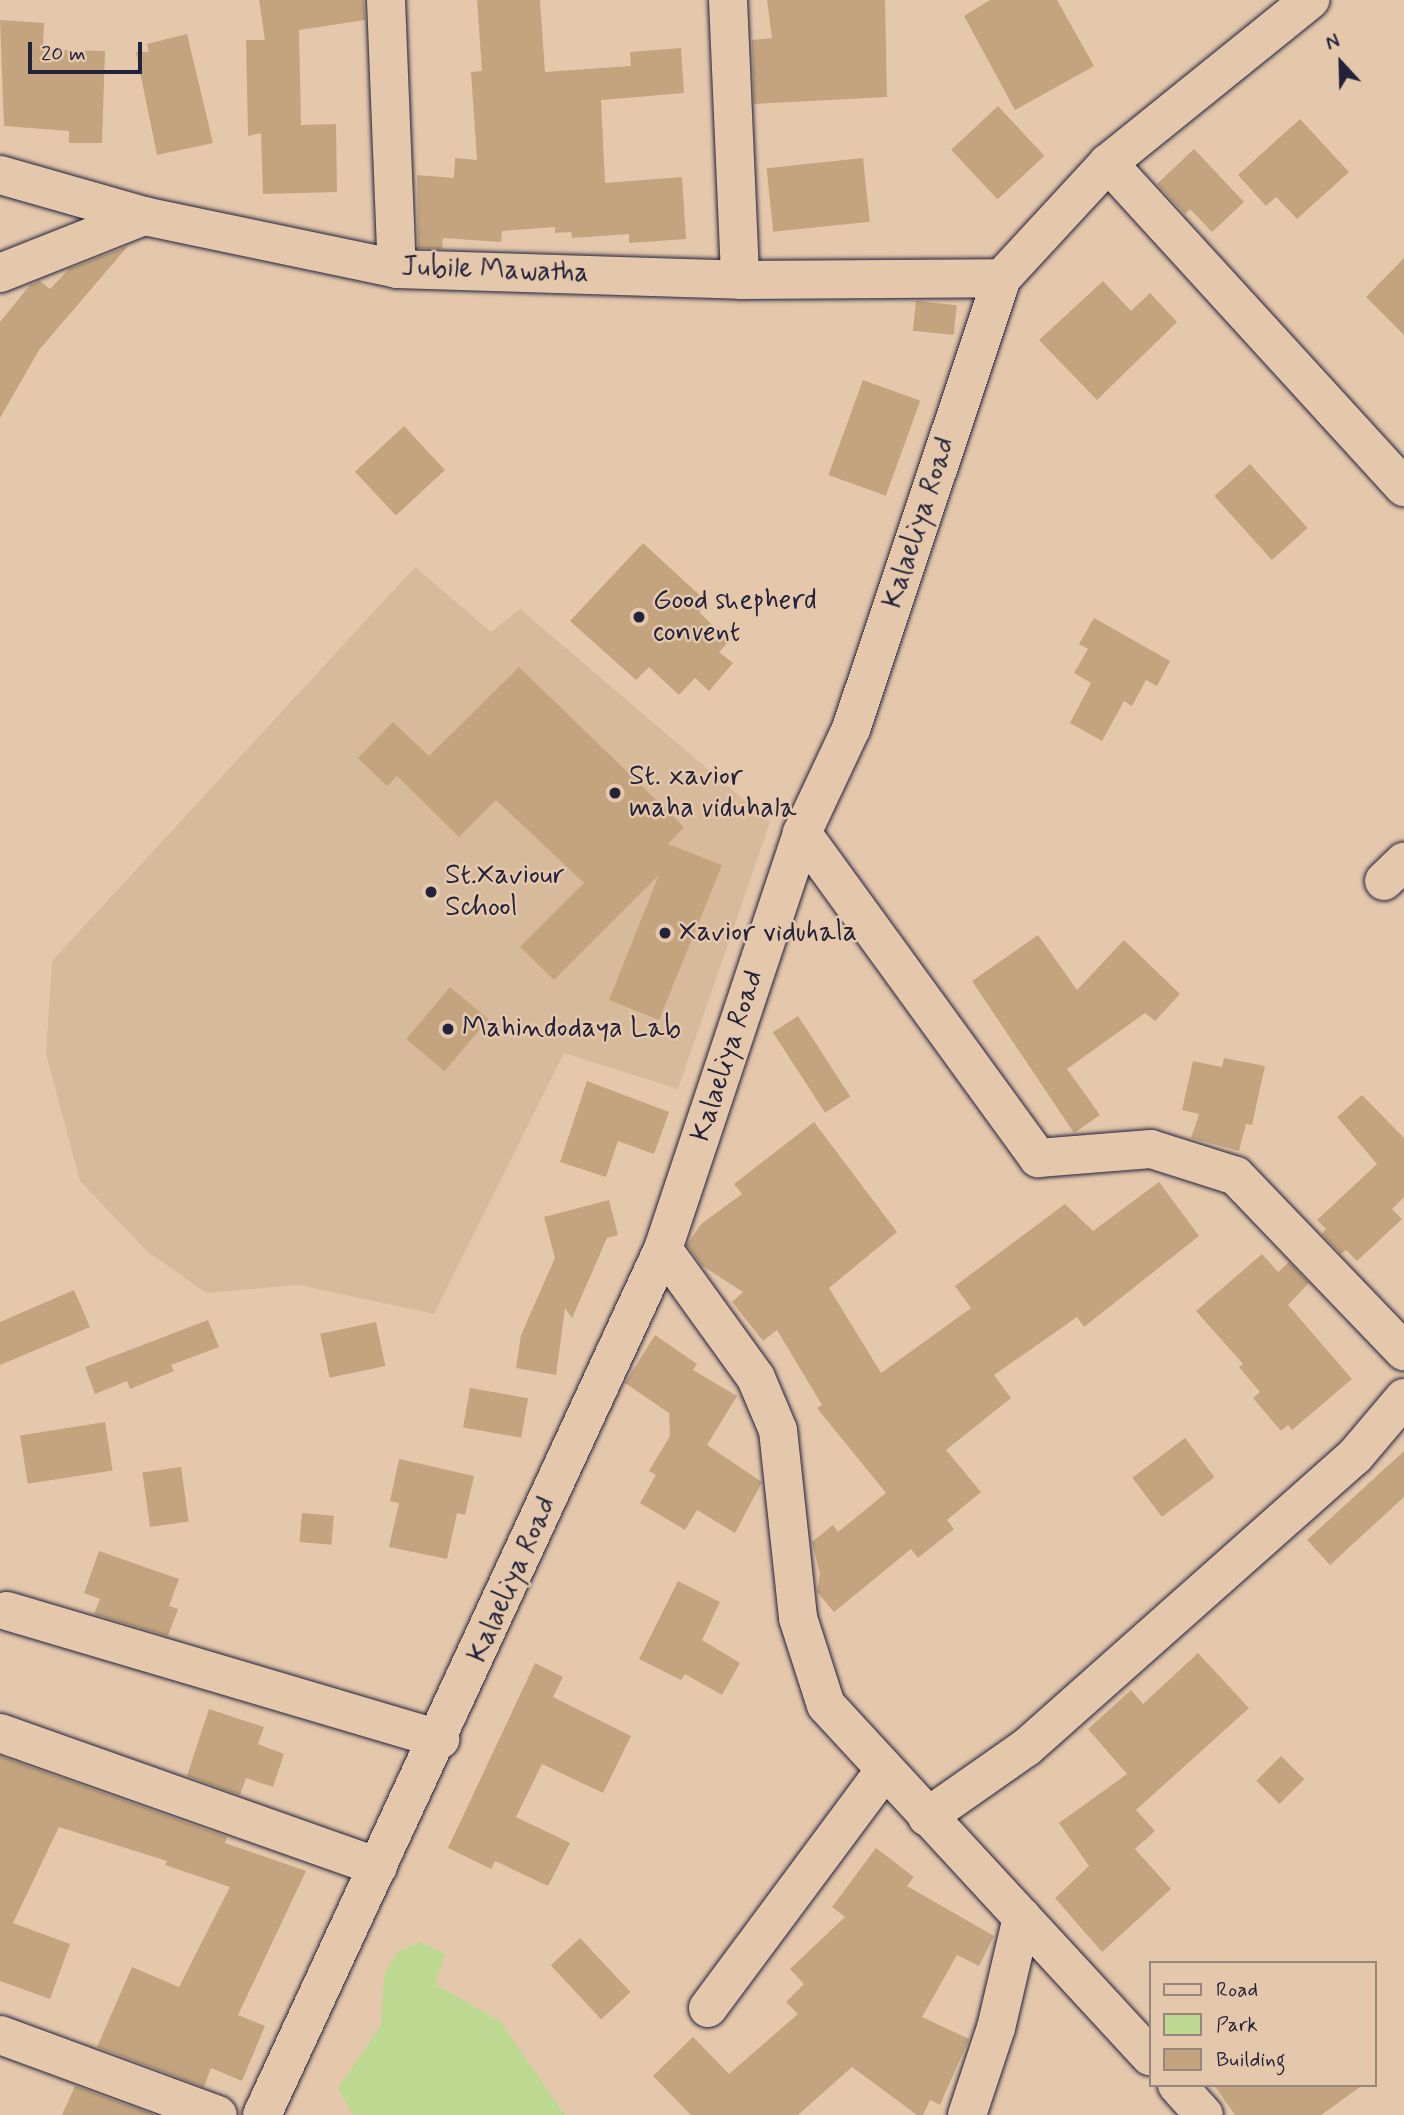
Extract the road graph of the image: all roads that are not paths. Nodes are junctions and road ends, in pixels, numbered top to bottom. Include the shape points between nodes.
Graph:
1 (386, 0) edge
2 (728, 0) edge
3 (1310, 0) edge
4 (1108, 163) junction
5 (0, 175) edge
6 (144, 216) junction
7 (397, 269) junction
8 (0, 273) edge
9 (1002, 278) junction
10 (740, 280) junction
11 (1404, 487) edge
12 (802, 834) junction
13 (663, 1249) junction
14 (1404, 1351) edge
15 (1404, 1398) edge
16 (7, 1611) dead end
17 (0, 1733) edge
18 (440, 1739) junction
19 (885, 1770) junction
20 (927, 1817) junction
21 (378, 1867) junction
22 (1022, 1917) junction
23 (708, 2008) dead end
24 (0, 2035) edge
25 (1148, 2054) edge
26 (1179, 2087) edge
27 (218, 2115) edge
28 (262, 2115) edge
29 (967, 2115) edge
30 (1204, 2115) edge

1 - 7 street
2 - 10 street
3 - 4 street, Kalaeliya Road
4 - 9 street, Kalaeliya Road
4 - 11 street
5 - 6 street, Jubile Mawatha
6 - 7 street, Jubile Mawatha
6 - 8 street
7 - 10 street, Jubile Mawatha
9 - 10 street, Jubile Mawatha
9 - 12 street, Kalaeliya Road via 851,729
12 - 13 street, Kalaeliya Road
12 - 14 street via 1038,1158 1152,1149 1237,1176
13 - 18 street, Kalaeliya Road
13 - 19 street via 756,1378 778,1430 798,1618 826,1705
15 - 20 street via 1355,1456 1027,1746
16 - 18 street
17 - 21 street
18 - 21 street, Kalaeliya Road
19 - 20 street
19 - 23 street
20 - 22 street
21 - 28 street, Kalaeliya Road
22 - 25 street
22 - 29 street via 996,2028
24 - 27 street
26 - 30 street

